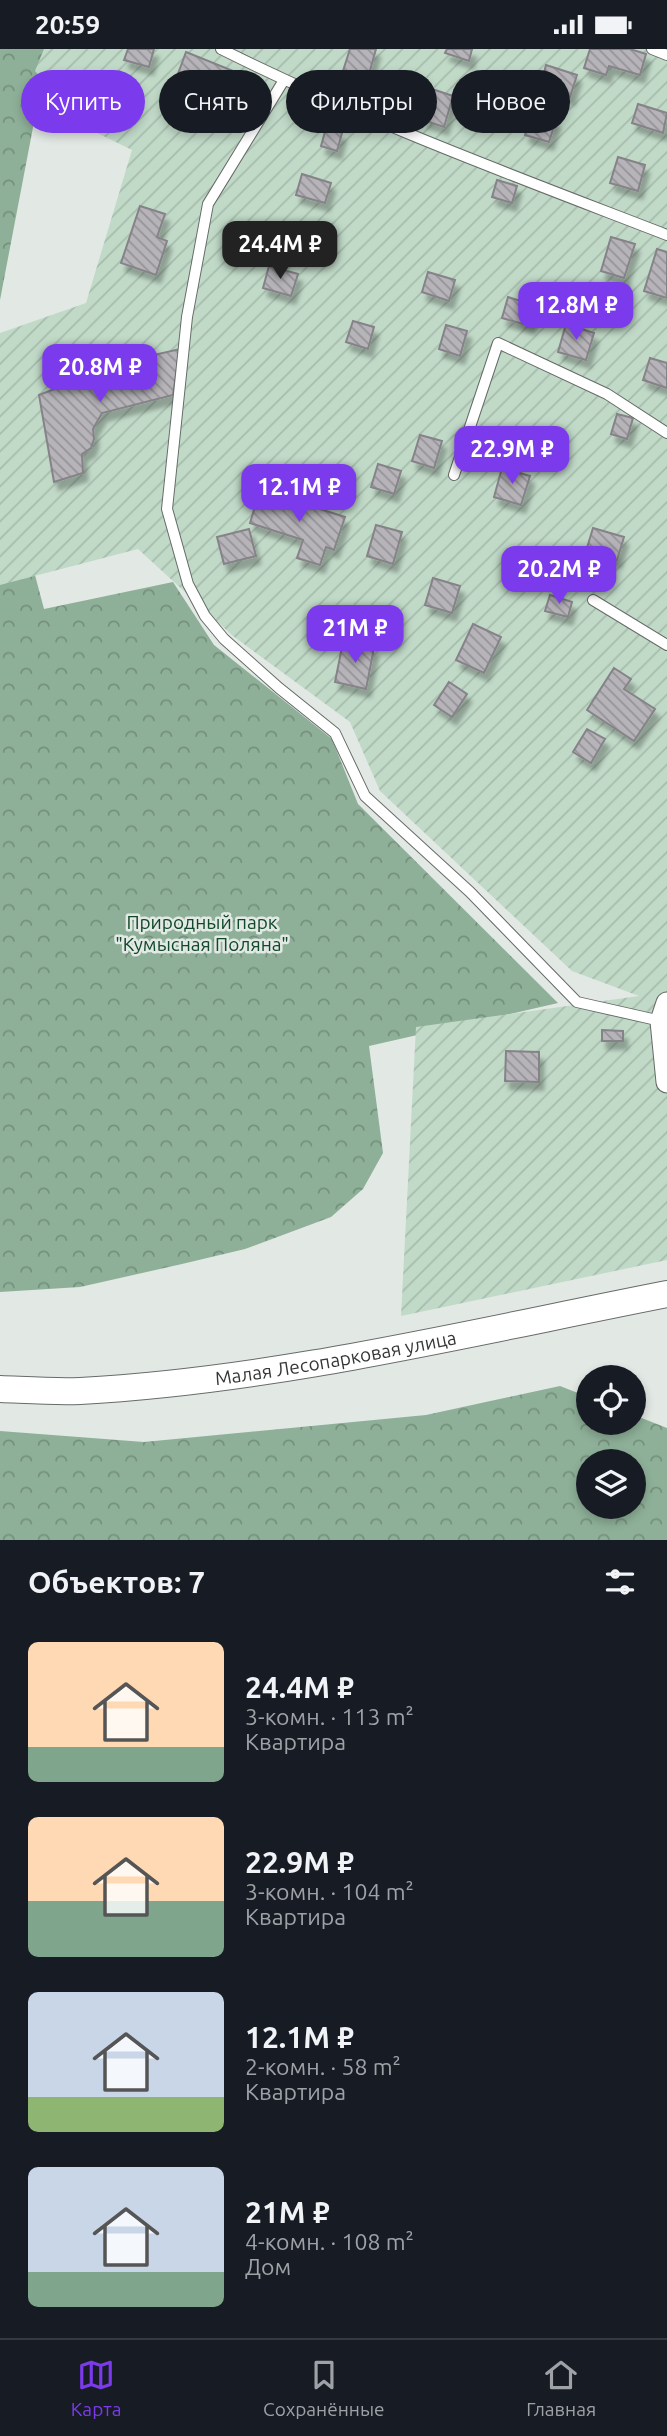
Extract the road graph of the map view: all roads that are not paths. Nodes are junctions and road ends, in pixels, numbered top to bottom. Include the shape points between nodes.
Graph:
1 (221, 49) edge
2 (652, 49) edge
3 (667, 55) edge
4 (284, 80) junction
5 (667, 235) edge
6 (667, 433) edge
7 (454, 475) dead end
8 (593, 600) dead end
9 (667, 645) edge
10 (664, 1012) edge
11 (667, 1081) edge
12 (667, 1294) edge
13 (0, 1389) edge

1 - 4 lane
2 - 3 lane
4 - 5 lane
4 - 10 lane via 208,204 189,305 167,509 188,584 224,639 335,733 365,796 470,892 578,1002
6 - 7 lane via 607,394 498,343
8 - 9 lane
10 - 11 street
12 - 13 street, Малая Лесопарковая улица via 276,1370 90,1390

